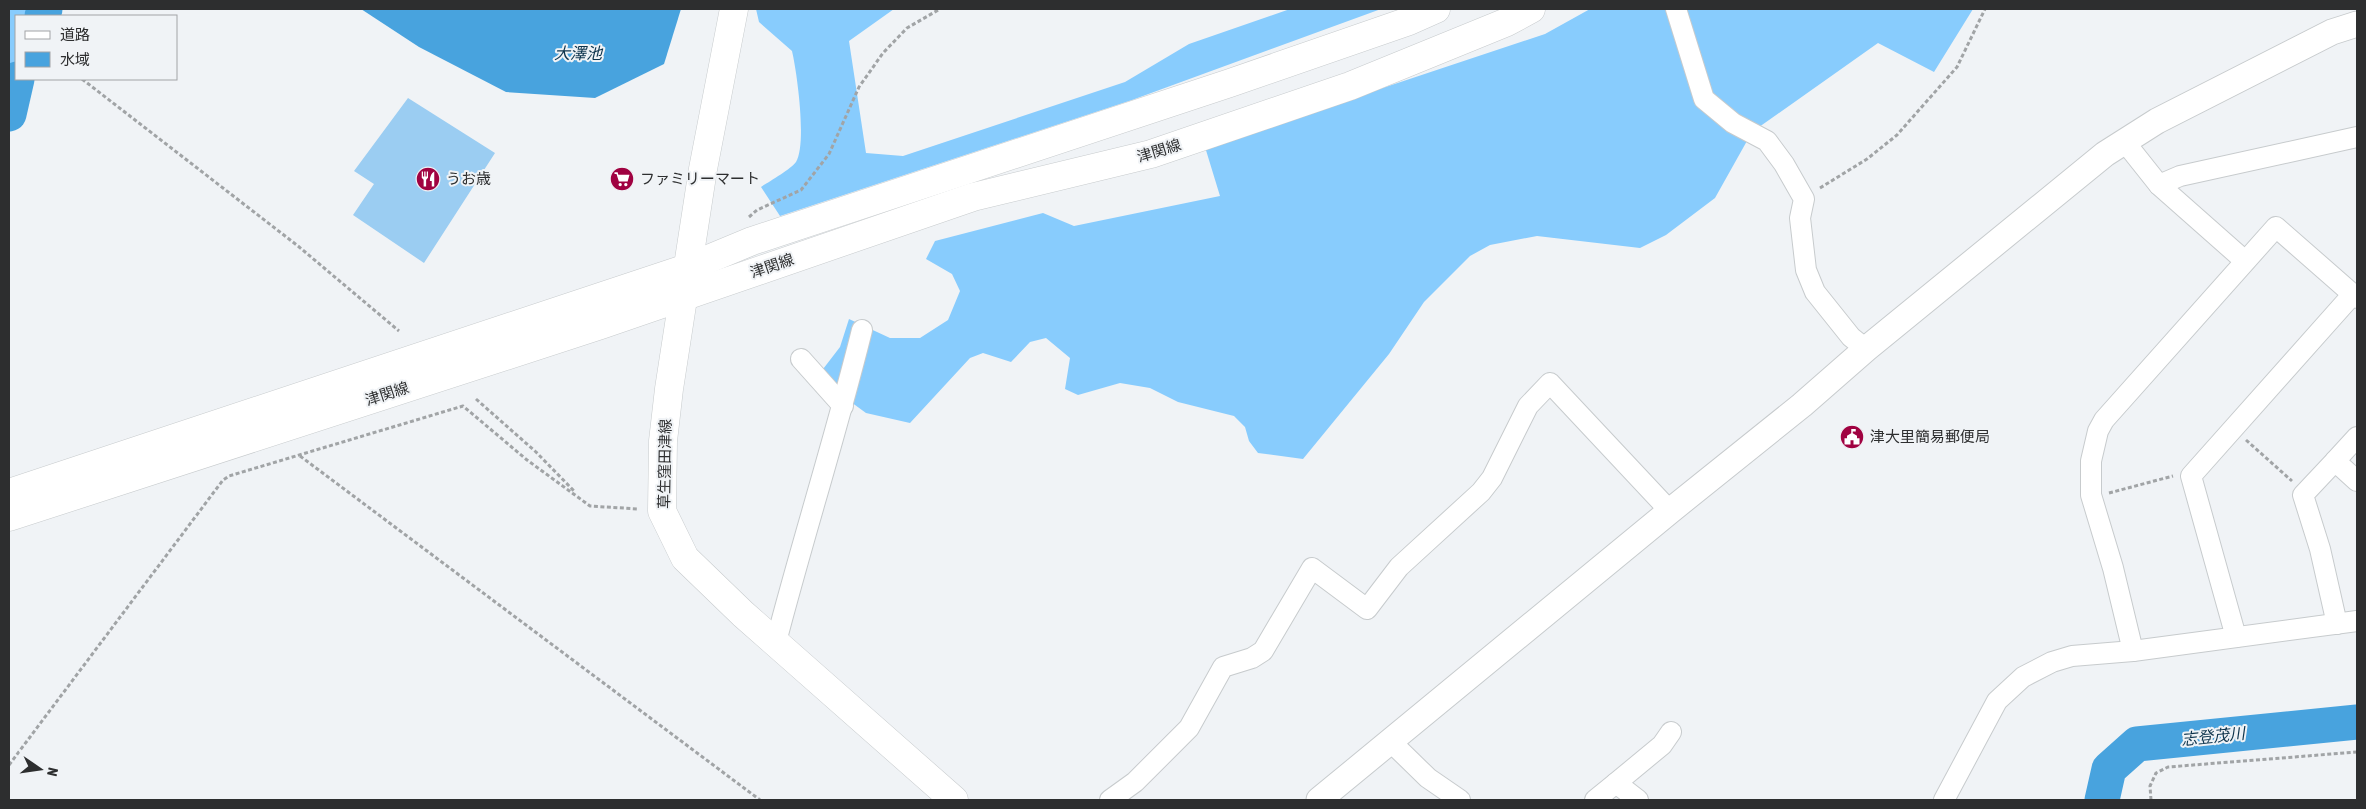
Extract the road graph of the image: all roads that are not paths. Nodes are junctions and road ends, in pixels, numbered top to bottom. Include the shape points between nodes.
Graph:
1 (734, 9) edge
2 (1436, 9) edge
3 (1531, 9) edge
4 (1676, 9) edge
5 (2357, 24) edge
6 (2357, 137) edge
7 (2124, 142) junction
8 (2159, 185) junction
9 (2245, 261) junction
10 (686, 268) junction
11 (2355, 296) edge
12 (682, 297) junction
13 (862, 330) dead end
14 (1866, 349) junction
15 (801, 359) dead end
16 (843, 406) junction
17 (2357, 437) edge
18 (2335, 461) junction
19 (2357, 482) edge
20 (9, 493) edge
21 (1670, 511) junction
22 (9, 517) edge
23 (2357, 621) edge
24 (2337, 624) junction
25 (2236, 637) junction
26 (776, 642) junction
27 (2133, 651) junction
28 (1672, 732) dead end
29 (1390, 741) junction
30 (1616, 783) junction
31 (954, 800) edge
32 (1110, 800) edge
33 (1319, 800) edge
34 (1460, 800) edge
35 (1595, 800) edge
36 (1638, 800) edge
37 (1944, 800) edge

1 - 10 main road, 草生窪田津線
2 - 10 main road, 津関線 via 1230,83 752,241
3 - 12 main road, 津関線 via 1507,22 1350,86 1151,154 973,197
4 - 14 street via 1704,99 1733,124 1767,141 1784,164 1804,199 1800,218 1806,270 1816,292 1851,337
5 - 7 street via 2332,32 2156,121
6 - 8 street via 2180,176
7 - 8 street
7 - 14 street via 2034,210
8 - 9 street
9 - 11 street via 2276,227
9 - 27 street via 2104,420 2094,445 2089,482 2092,498
10 - 12 main road, 草生窪田津線
10 - 20 main road, 津関線
11 - 25 street via 2191,476
12 - 22 main road, 津関線
12 - 26 main road, 草生窪田津線 via 663,441 662,511 685,558
13 - 16 street
14 - 21 street
15 - 16 street
16 - 26 street via 802,541
17 - 18 street
18 - 19 street
18 - 24 street via 2303,496 2320,549
21 - 29 street
21 - 32 street via 1550,383 1528,406 1492,478 1481,492 1399,567 1367,609 1312,568 1263,651 1223,667 1189,728 1135,782
23 - 24 street
24 - 25 street
25 - 27 street
26 - 31 main road, 草生窪田津線
27 - 37 street via 2072,656 2034,670 2010,687 1985,720
28 - 30 street via 1662,745
29 - 33 street
29 - 34 street via 1428,778
30 - 35 street
30 - 36 street

